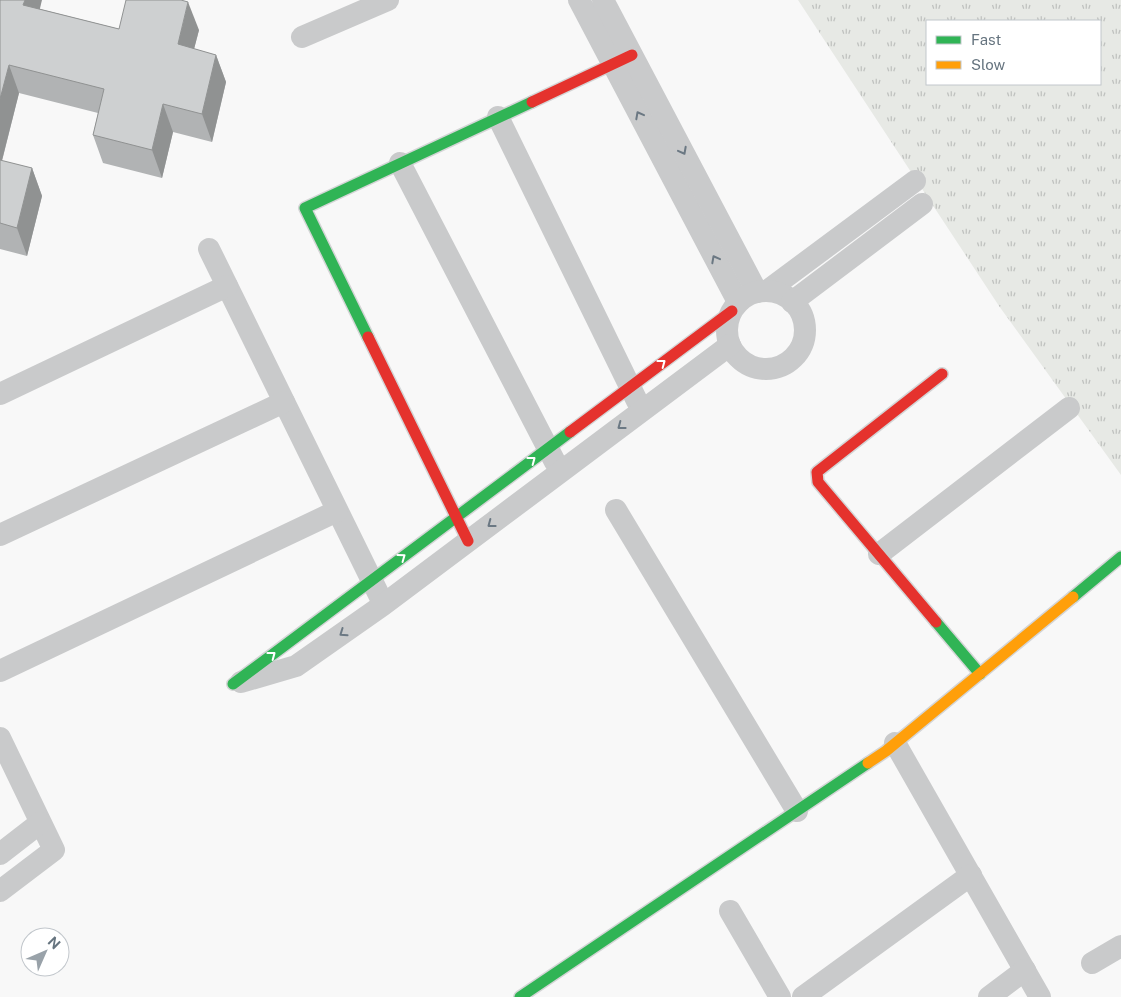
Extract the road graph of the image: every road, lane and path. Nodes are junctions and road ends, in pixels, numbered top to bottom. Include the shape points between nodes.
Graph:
1 (388, 0) edge
2 (579, 0) edge
3 (603, 0) edge
4 (302, 38) dead end
5 (622, 59) junction
6 (498, 117) junction
7 (400, 163) junction
8 (915, 181) dead end
9 (922, 204) dead end
10 (209, 249) dead end
11 (227, 286) junction
12 (748, 299) junction
13 (792, 302) junction
14 (730, 344) junction
15 (942, 374) dead end
16 (630, 387) junction
17 (0, 394) edge
18 (284, 402) junction
19 (1068, 408) dead end
20 (642, 411) junction
21 (548, 448) junction
22 (561, 471) junction
23 (616, 510) dead end
24 (337, 511) junction
25 (456, 517) junction
26 (0, 535) edge
27 (468, 541) junction
28 (879, 554) junction
29 (1121, 557) edge
30 (371, 580) junction
31 (384, 605) junction
32 (0, 671) edge
33 (980, 674) junction
34 (233, 684) joint
35 (0, 738) edge
36 (895, 743) junction
37 (797, 811) junction
38 (40, 823) junction
39 (0, 854) edge
40 (971, 876) junction
41 (0, 891) edge
42 (730, 912) dead end
43 (1121, 946) edge
44 (1092, 964) dead end
45 (1025, 970) junction
46 (520, 997) edge
47 (780, 997) edge
48 (803, 997) edge
49 (990, 997) edge
50 (1040, 997) edge

1 - 4 street
2 - 5 street
3 - 5 street
5 - 6 street
5 - 12 street
6 - 7 street
6 - 16 street
7 - 21 street
7 - 25 street via 305,208
8 - 12 street
9 - 13 street
10 - 11 street
11 - 17 street
11 - 18 street
12 - 13 street via 778,293
12 - 14 street via 727,322
16 -> 12 street
13 - 14 street via 801,314 804,335 796,355 788,362 766,369 755,367 744,362
14 - 20 street
15 - 28 street via 816,472 818,482
16 - 20 street
16 - 21 street
18 - 24 street
18 - 26 street
19 - 28 street
20 -> 22 street
21 - 22 street
25 -> 21 street
22 -> 27 street
23 - 37 street
24 - 30 street
24 - 32 street
25 - 27 street
30 -> 25 street
27 - 31 street
28 - 33 street
29 - 33 street
30 - 31 street
34 -> 30 street
31 -> 34 street via 296,666
33 - 36 street
35 - 38 street
36 - 37 street
36 - 40 street
37 - 46 street
38 - 39 street
38 - 41 street via 54,850
40 - 45 street
40 - 48 street
42 - 47 street
43 - 44 street
45 - 49 street
45 - 50 street

